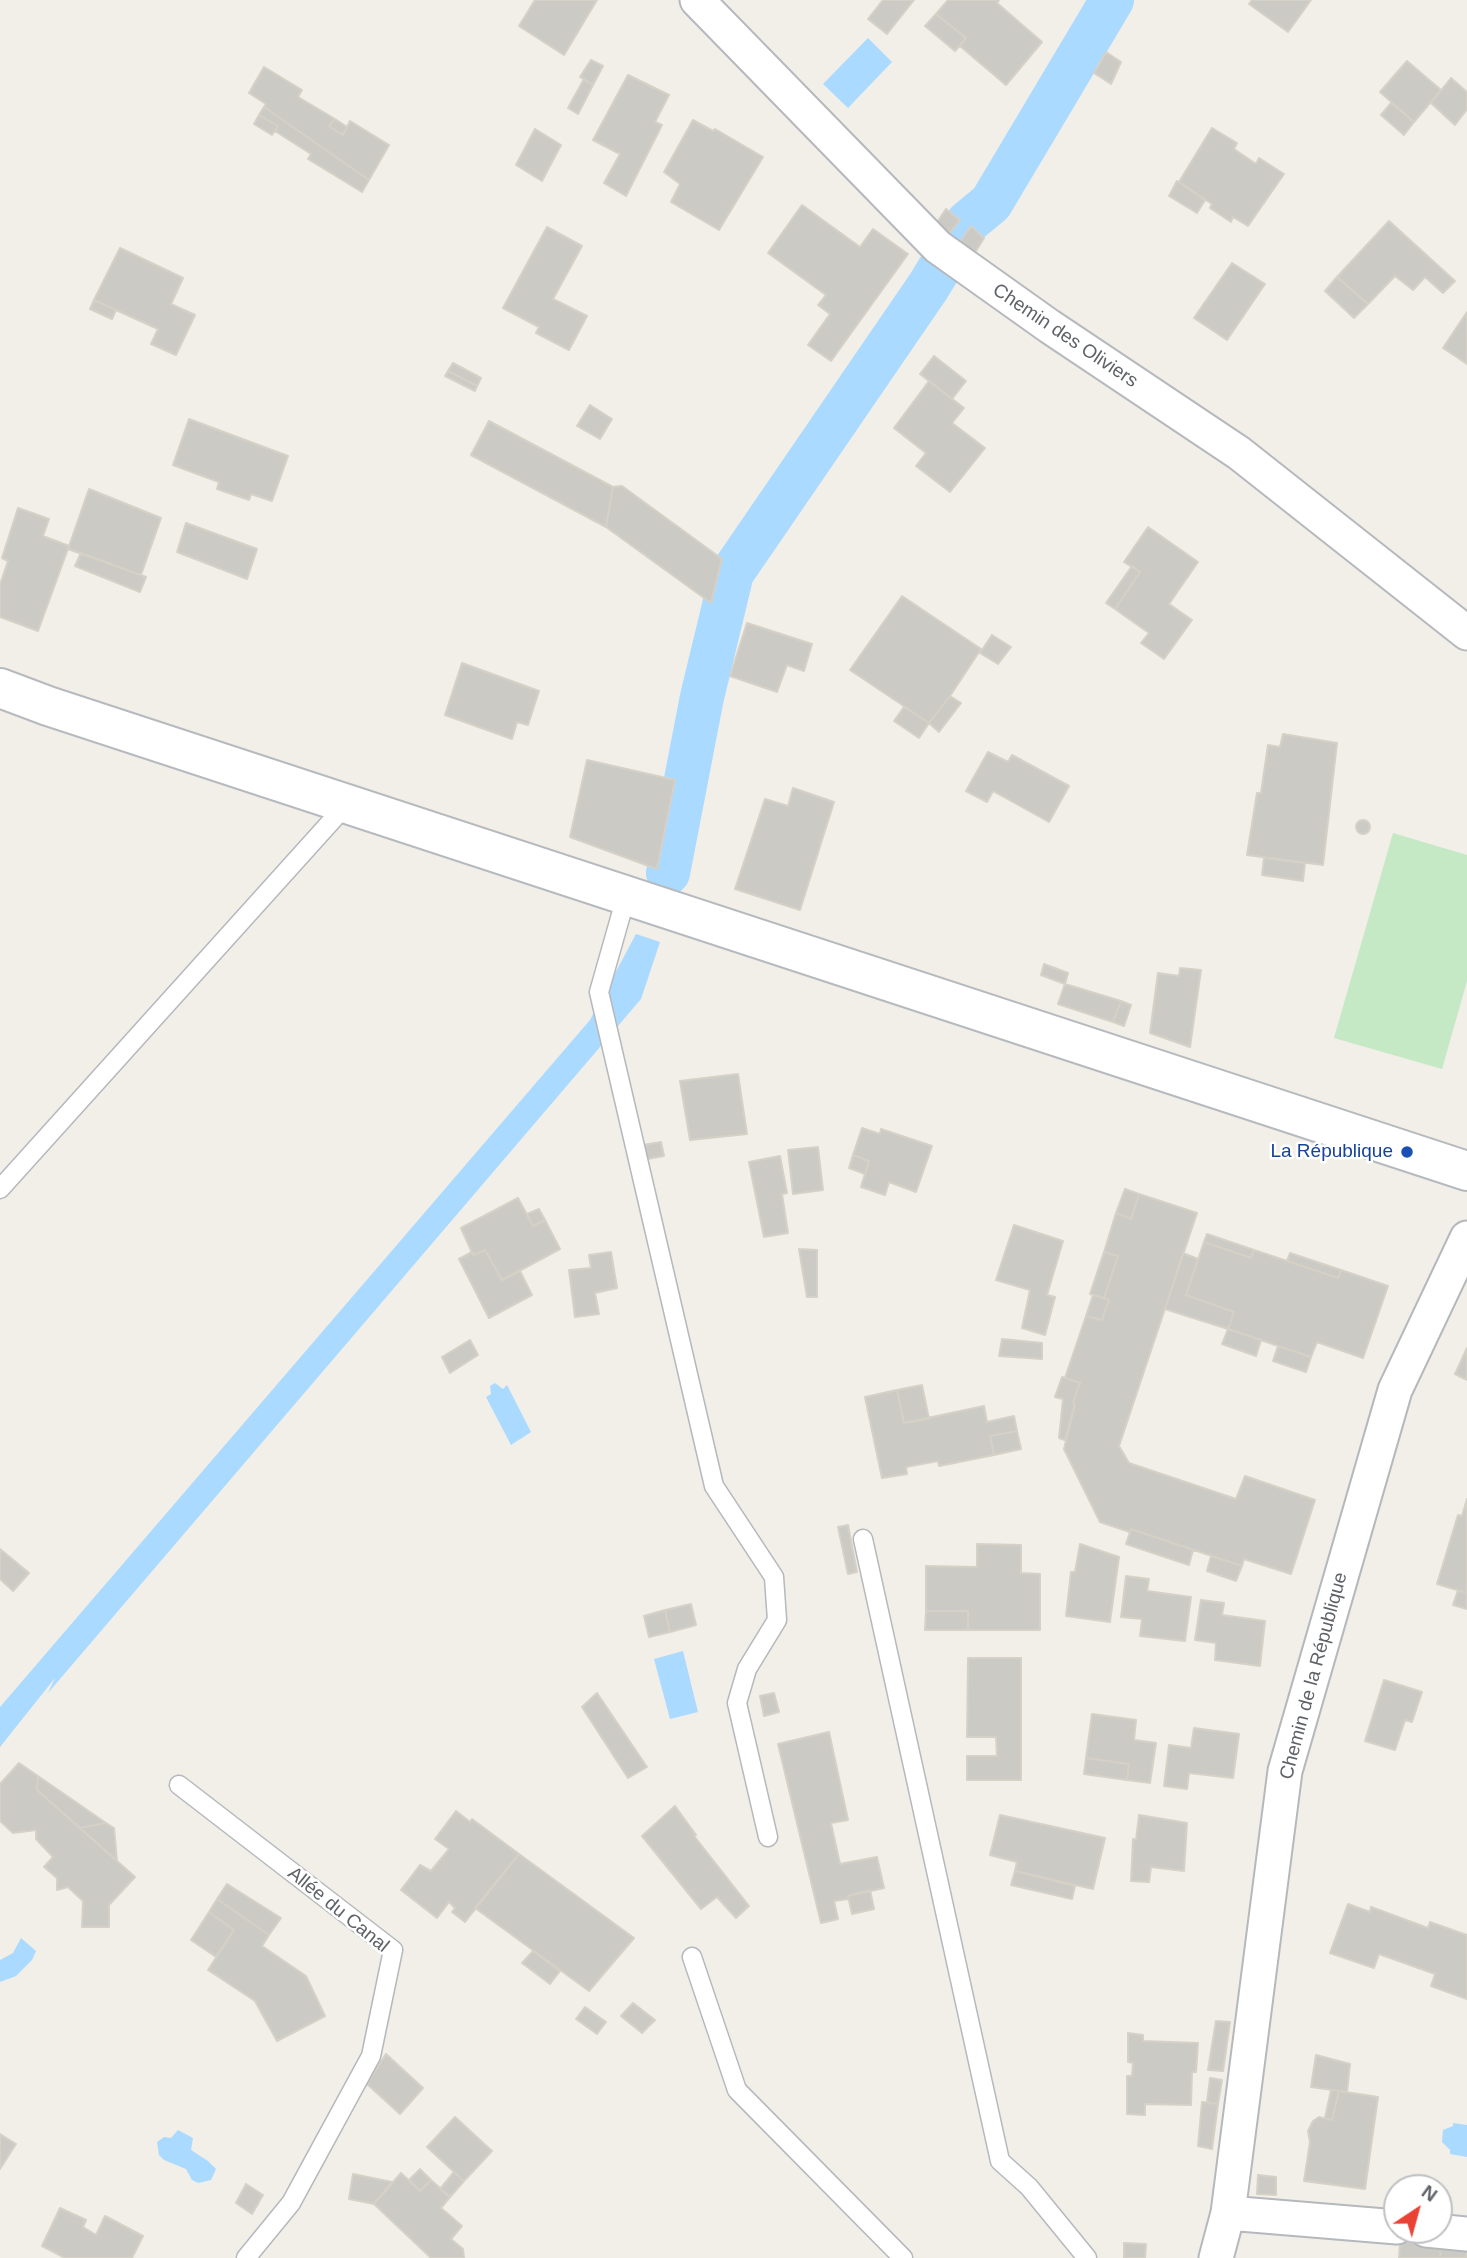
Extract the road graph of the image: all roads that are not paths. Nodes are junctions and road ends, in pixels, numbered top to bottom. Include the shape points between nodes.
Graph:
1 (697, 0) edge
2 (1467, 633) edge
3 (0, 688) edge
4 (346, 805) junction
5 (626, 897) junction
6 (1467, 1171) edge
7 (0, 1189) edge
8 (1467, 1238) edge
9 (863, 1539) dead end
10 (179, 1785) dead end
11 (768, 1837) dead end
12 (692, 1957) dead end
13 (1228, 2213) junction
14 (1383, 2226) edge
15 (246, 2258) edge
16 (903, 2258) edge
17 (1087, 2258) edge
18 (1216, 2258) edge

1 - 2 street, Chemin des Oliviers via 938,247 1239,453
3 - 4 main road
4 - 5 main road
4 - 7 lane
5 - 6 main road
5 - 11 lane via 599,992 714,1486 774,1577 778,1620 747,1669 737,1703
8 - 13 street, Chemin de la République via 1395,1390 1285,1771
9 - 17 lane via 1000,2161 1029,2187
10 - 15 lane, Allée du Canal via 393,1950 371,2056 291,2203
12 - 16 lane via 737,2090
13 - 14 street
13 - 18 street, Chemin de la République

